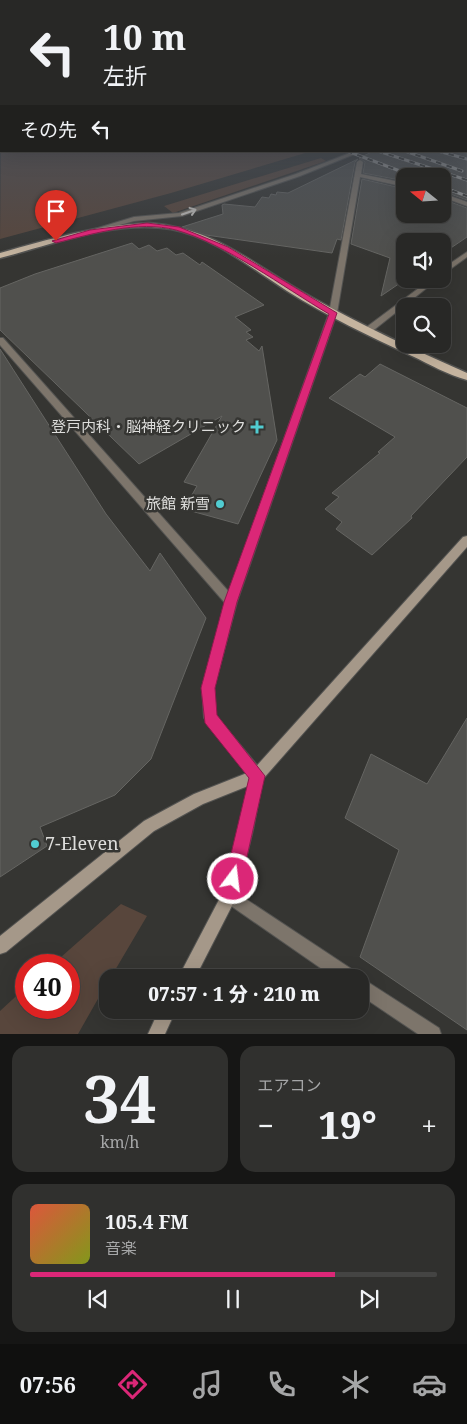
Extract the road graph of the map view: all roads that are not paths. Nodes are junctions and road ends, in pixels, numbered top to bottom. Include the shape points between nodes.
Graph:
1 (334, 161) edge
2 (360, 162) dead end
3 (358, 175) junction
4 (396, 183) edge
5 (451, 198) edge
6 (467, 204) edge
7 (90, 232) junction
8 (467, 254) edge
9 (0, 256) edge
10 (451, 266) edge
11 (423, 288) edge
12 (333, 313) junction
13 (367, 331) junction
14 (0, 340) edge
15 (467, 377) edge
16 (467, 540) edge
17 (231, 602) junction
18 (257, 776) junction
19 (229, 896) junction
20 (0, 946) edge
21 (191, 969) edge
22 (337, 969) edge
23 (369, 991) edge
24 (164, 1019) edge
25 (156, 1034) edge
26 (432, 1034) edge

7 -> 1 street via 134,219 180,215
2 - 3 street
3 - 4 street
3 - 12 street
5 - 6 street
7 - 9 main road
7 - 12 main road via 147,226 192,233 226,249
8 - 10 street
11 - 13 street
12 - 13 main road
12 - 17 street
13 - 15 main road
14 - 17 street
16 - 18 street
17 - 18 street via 208,688 210,718
18 - 19 street
18 - 20 street via 198,799 149,826
19 - 21 street
19 - 22 street
23 - 26 street
24 - 25 street

